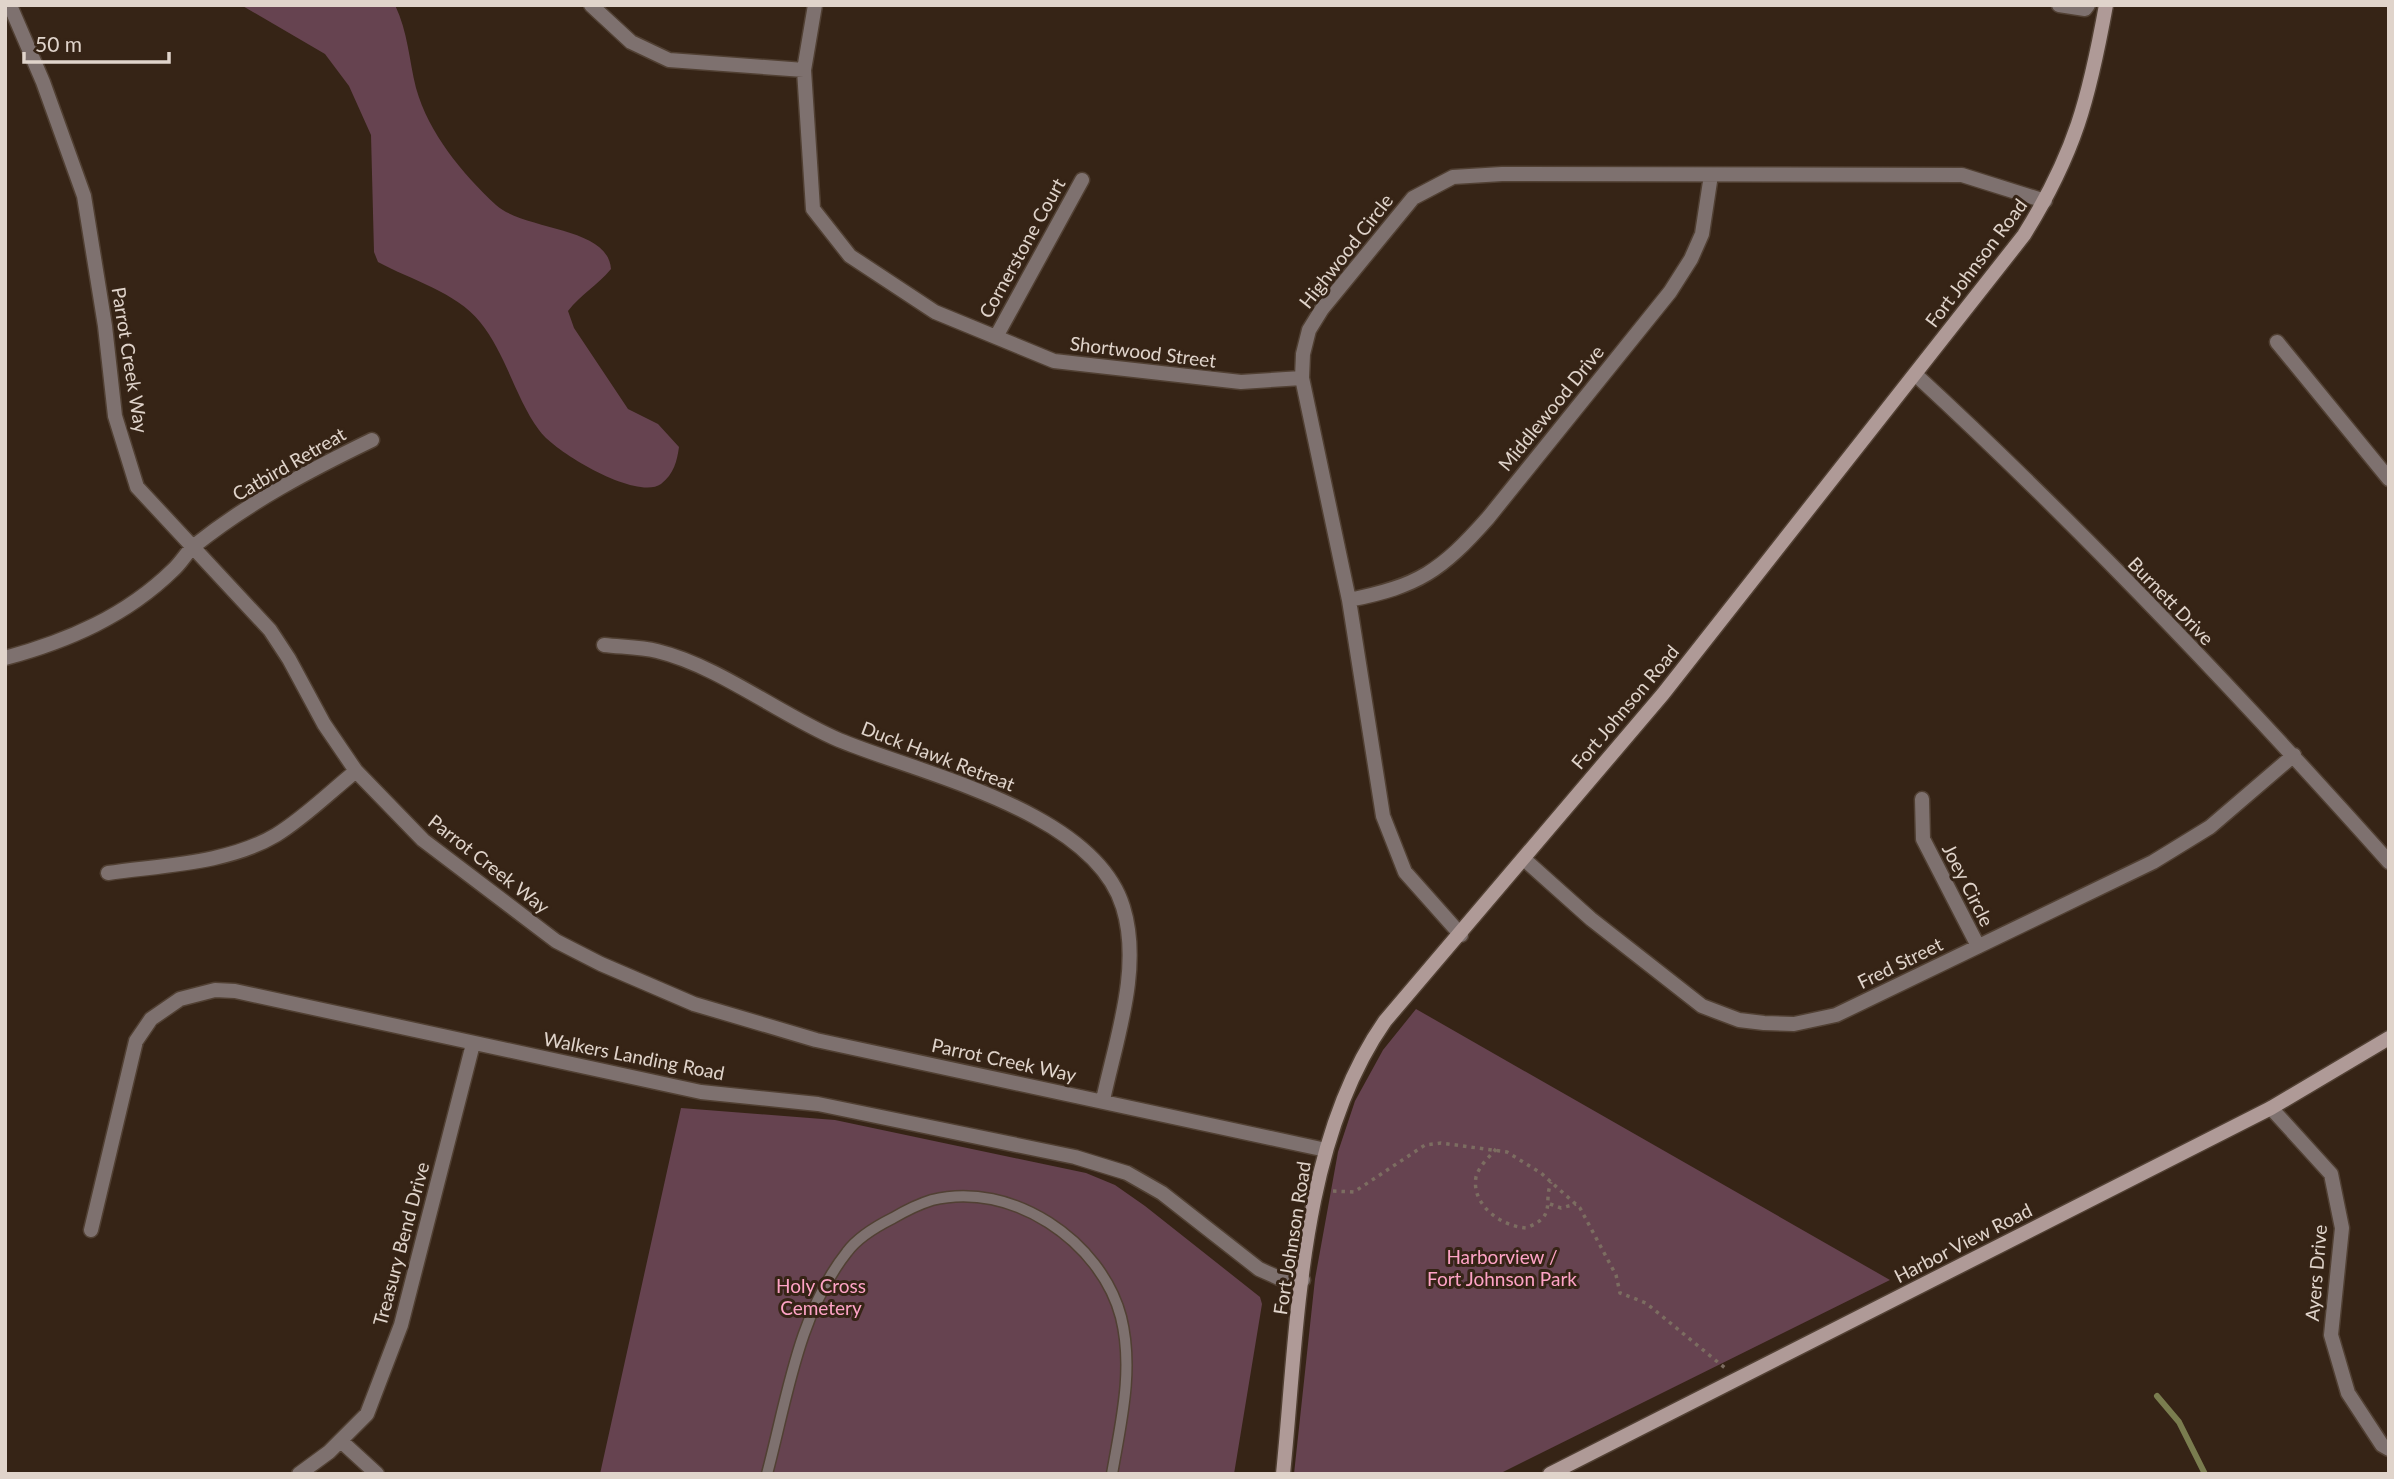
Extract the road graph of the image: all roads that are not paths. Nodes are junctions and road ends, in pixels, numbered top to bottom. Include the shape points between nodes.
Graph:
1 (591, 5) edge
2 (815, 5) edge
3 (2059, 5) edge
4 (2088, 5) edge
5 (2106, 5) edge
6 (5, 8) edge
7 (804, 70) junction
8 (1711, 175) junction
9 (1082, 180) dead end
10 (2045, 201) junction
11 (997, 335) junction
12 (2277, 342) dead end
13 (1916, 375) junction
14 (1303, 378) junction
15 (373, 440) dead end
16 (2389, 479) edge
17 (192, 548) junction
18 (1349, 600) junction
19 (604, 645) dead end
20 (5, 658) edge
21 (2294, 755) junction
22 (356, 771) junction
23 (1922, 799) dead end
24 (1524, 859) junction
25 (2389, 862) edge
26 (108, 873) dead end
27 (1461, 935) junction
28 (1978, 946) junction
29 (2389, 1038) edge
30 (473, 1044) junction
31 (1103, 1100) junction
32 (2271, 1108) junction
33 (1326, 1150) junction
34 (91, 1230) dead end
35 (1303, 1280) junction
36 (341, 1441) junction
37 (2389, 1449) edge
38 (317, 1468) edge
39 (299, 1474) edge
40 (377, 1474) edge
41 (767, 1474) edge
42 (1112, 1474) edge
43 (1283, 1474) edge
44 (1550, 1474) edge

1 - 7 street via 631,42 669,60
2 - 7 street, Shortwood Street
3 - 4 street via 2085,9
5 - 10 main road, Fort Johnson Road via 2078,131
6 - 17 street, Parrot Creek Way via 12,10 43,82 84,196 115,416 137,487
7 - 11 street, Shortwood Street via 813,209 850,256 935,312
8 - 10 street, Highwood Circle via 1962,175
8 - 14 street, Highwood Circle via 1502,174 1453,177 1435,184 1413,198 1322,309 1309,330
8 - 18 street, Middlewood Drive via 1702,234 1670,292 1488,518 1430,574 1387,592
9 - 11 street, Cornerstone Court
10 - 13 main road, Fort Johnson Road
11 - 14 street, Shortwood Street via 1054,360 1241,383
12 - 16 street
13 - 21 street, Burnett Drive via 2025,478
13 - 24 main road, Fort Johnson Road via 1663,694
14 - 18 street, Highwood Circle
15 - 17 street, Catbird Retreat via 267,495
17 - 20 street, Catbird Retreat via 174,570 126,608 57,644
17 - 22 street, Parrot Creek Way via 270,630
18 - 27 street, Highwood Circle via 1388,835 1405,872
19 - 31 street, Duck Hawk Retreat via 658,651 838,739 1008,801 1069,838 1097,863 1123,906 1130,961
21 - 25 street, Burnett Drive
21 - 28 street, Fred Street via 2184,844
22 - 26 street via 278,834 255,846 208,859
22 - 31 street, Parrot Creek Way via 450,863 556,941 601,964 694,1004 816,1040
23 - 28 street, Joey Circle via 1923,839
24 - 27 main road, Fort Johnson Road
24 - 28 street, Fred Street via 1591,919 1702,1006 1739,1020 1794,1024 1836,1016
27 - 33 main road, Fort Johnson Road via 1367,1048
29 - 32 main road, Harbor View Road
30 - 34 street, Walkers Landing Road via 235,991 215,990 180,999 151,1019 136,1041
30 - 35 street, Walkers Landing Road via 701,1092 818,1104 1075,1157 1127,1173 1162,1193 1259,1269 1279,1278
30 - 36 street, Treasury Bend Drive via 401,1325 367,1414
31 - 33 street, Parrot Creek Way
32 - 37 street, Ayers Drive via 2331,1174 2342,1228 2331,1335 2348,1393
32 - 44 main road, Harbor View Road
33 - 35 main road, Fort Johnson Road
35 - 43 main road, Fort Johnson Road
36 - 38 street, Treasury Bend Drive
36 - 40 street
38 - 39 street, Treasury Bend Drive
41 - 42 lane via 807,1323 818,1295 848,1249 905,1212 932,1200 958,1197 1015,1206 1051,1223 1073,1239 1109,1286 1121,1315 1128,1372

